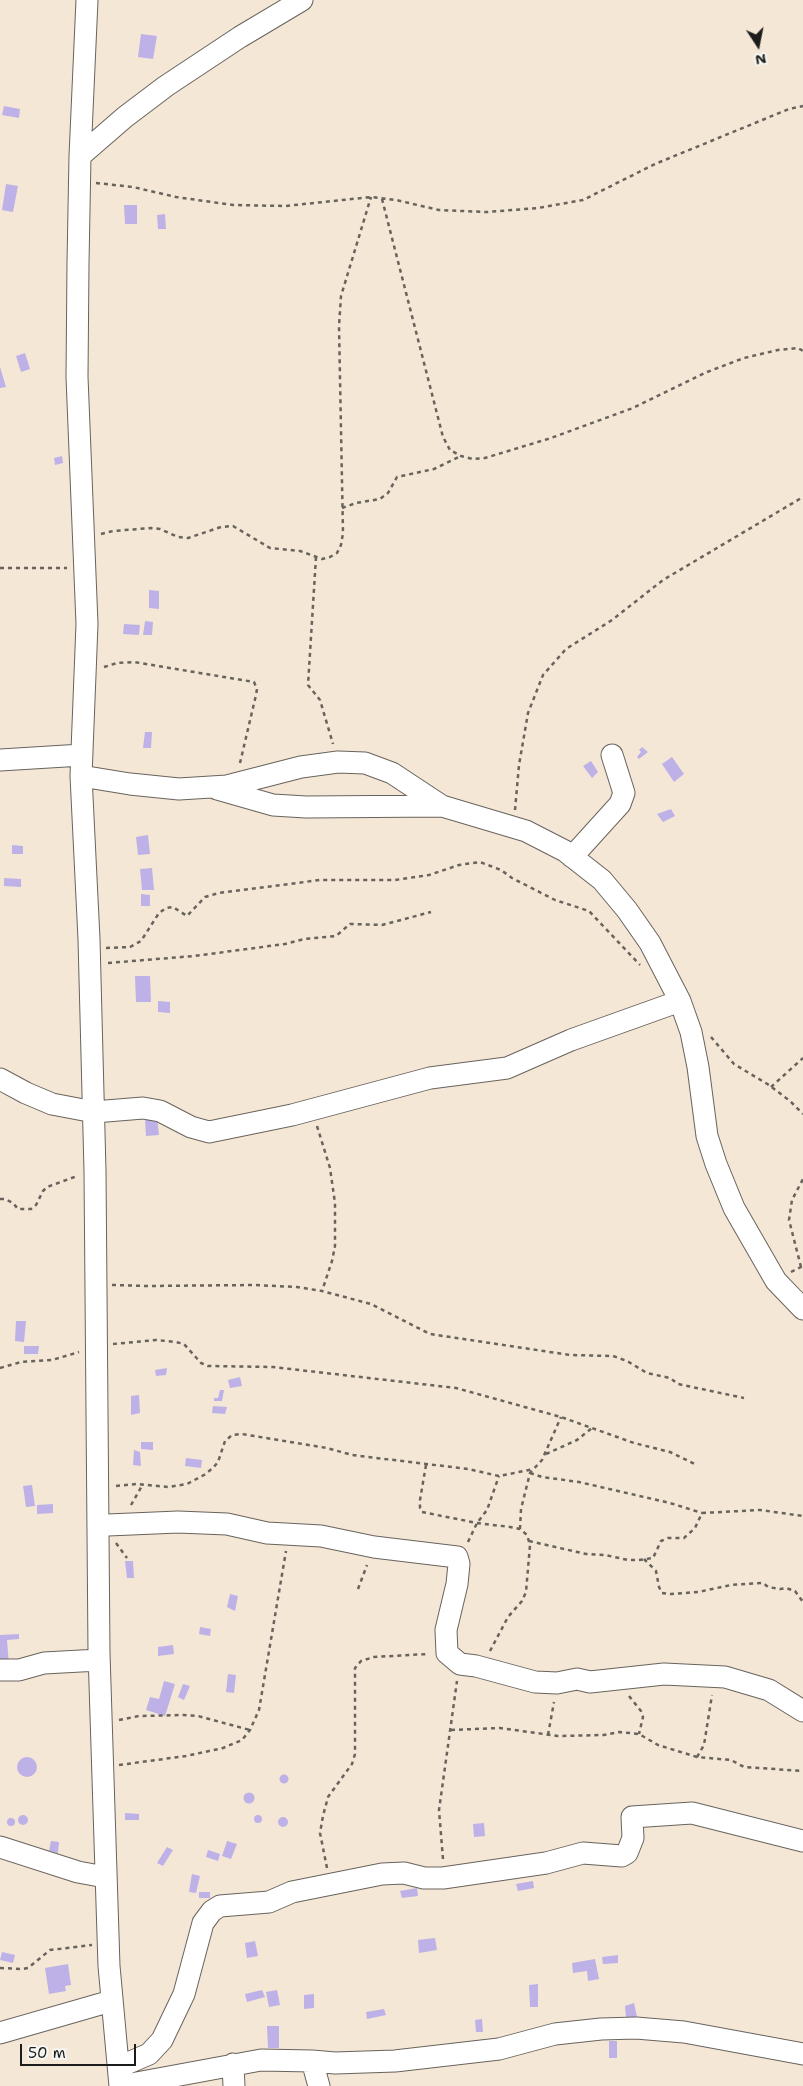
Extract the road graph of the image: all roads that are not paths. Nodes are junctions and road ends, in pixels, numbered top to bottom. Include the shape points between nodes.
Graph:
1 (87, 0) edge
2 (302, 0) edge
3 (80, 156) junction
4 (612, 755) dead end
5 (0, 760) edge
6 (82, 765) junction
7 (210, 787) junction
8 (442, 806) junction
9 (572, 857) junction
10 (680, 1001) junction
11 (0, 1078) edge
12 (94, 1112) junction
13 (803, 1310) edge
14 (98, 1524) junction
15 (99, 1660) junction
16 (0, 1670) edge
17 (803, 1711) edge
18 (803, 1841) edge
19 (0, 1847) edge
20 (105, 1876) junction
21 (112, 2001) junction
22 (0, 2033) edge
23 (803, 2054) edge
24 (312, 2061) junction
25 (233, 2064) junction
26 (120, 2080) edge
27 (234, 2086) edge
28 (320, 2086) edge

1 - 3 street
2 - 3 street via 166,86
3 - 6 street via 78,378 87,675
4 - 9 street via 624,793 620,804
5 - 6 street
6 - 7 street via 130,784 179,789
6 - 12 street
7 - 8 street via 273,805
7 - 8 street via 301,767 338,762 365,763 392,773
8 - 9 street via 526,831
9 - 10 street via 602,880 627,910 650,943
10 - 12 street via 572,1040 507,1068 430,1078 231,1129 209,1132 191,1127 160,1110 143,1108
10 - 13 street via 691,1032 707,1136 716,1164 734,1208 772,1276
11 - 12 street via 52,1104
12 - 14 street
14 - 15 street
14 - 17 street via 228,1524 267,1533 321,1536 458,1558 457,1584 446,1630 461,1661 534,1682 558,1683 577,1679 590,1682 664,1674 741,1680 770,1690
15 - 16 street via 44,1663 19,1670
15 - 20 street
18 - 26 street via 692,1813 632,1817 633,1838 627,1853 622,1856 583,1853 443,1878 382,1874 292,1892 269,1902 220,1906 203,1923 184,1994 162,2040
19 - 20 street via 78,1872
20 - 21 street
21 - 22 street
21 - 26 street
23 - 24 street via 684,2032 636,2028 582,2030 499,2048 395,2061
24 - 25 street via 261,2060
24 - 28 street
25 - 26 street
25 - 27 street

